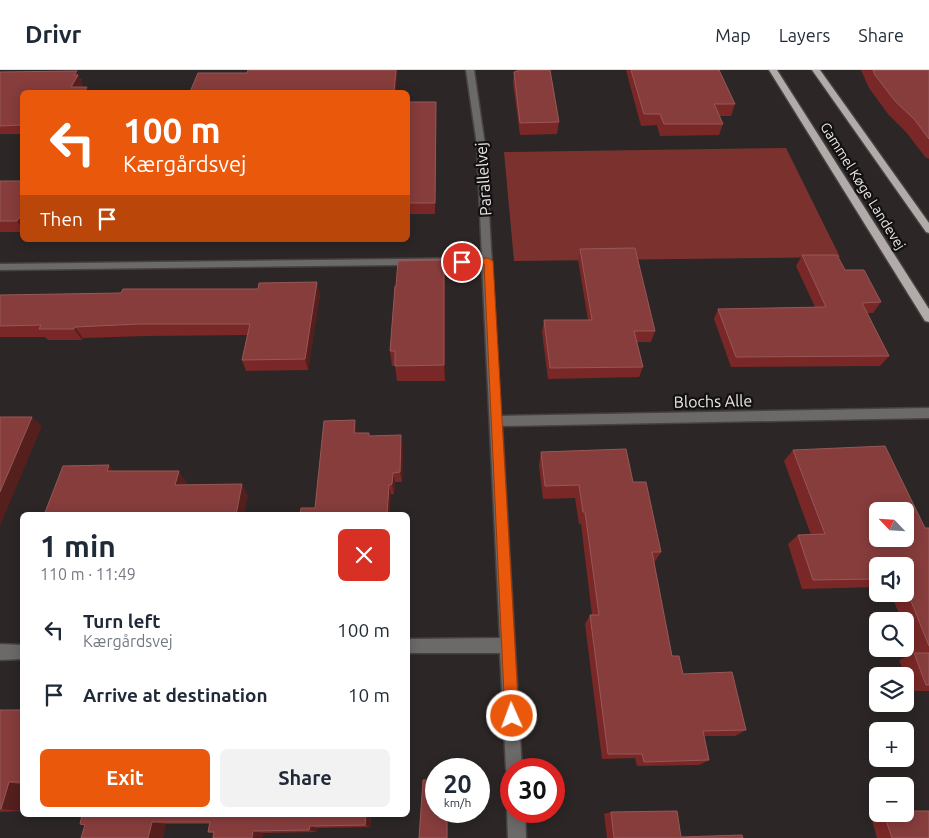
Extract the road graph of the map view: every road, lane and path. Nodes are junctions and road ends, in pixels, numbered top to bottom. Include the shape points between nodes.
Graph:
1 (470, 70) edge
2 (773, 70) edge
3 (816, 70) edge
4 (925, 219) edge
5 (929, 230) edge
6 (488, 261) junction
7 (0, 267) edge
8 (929, 318) edge
9 (929, 413) edge
10 (497, 421) junction
11 (509, 645) junction
12 (410, 646) edge
13 (0, 652) edge
14 (20, 652) edge
15 (514, 758) edge
16 (516, 823) edge
17 (517, 838) edge

1 - 6 street, Parallelvej via 481,145
2 - 8 main road, Gammel Køge Landevej
3 - 4 main road, Gammel Køge Landevej
4 - 5 main road, Gammel Køge Landevej
6 - 7 street
6 - 10 street, Parallelvej
9 - 10 street, Blochs Alle
10 - 11 street, Parallelvej
11 - 12 street
11 - 15 street, Parallelvej
13 - 14 street
16 - 17 street

